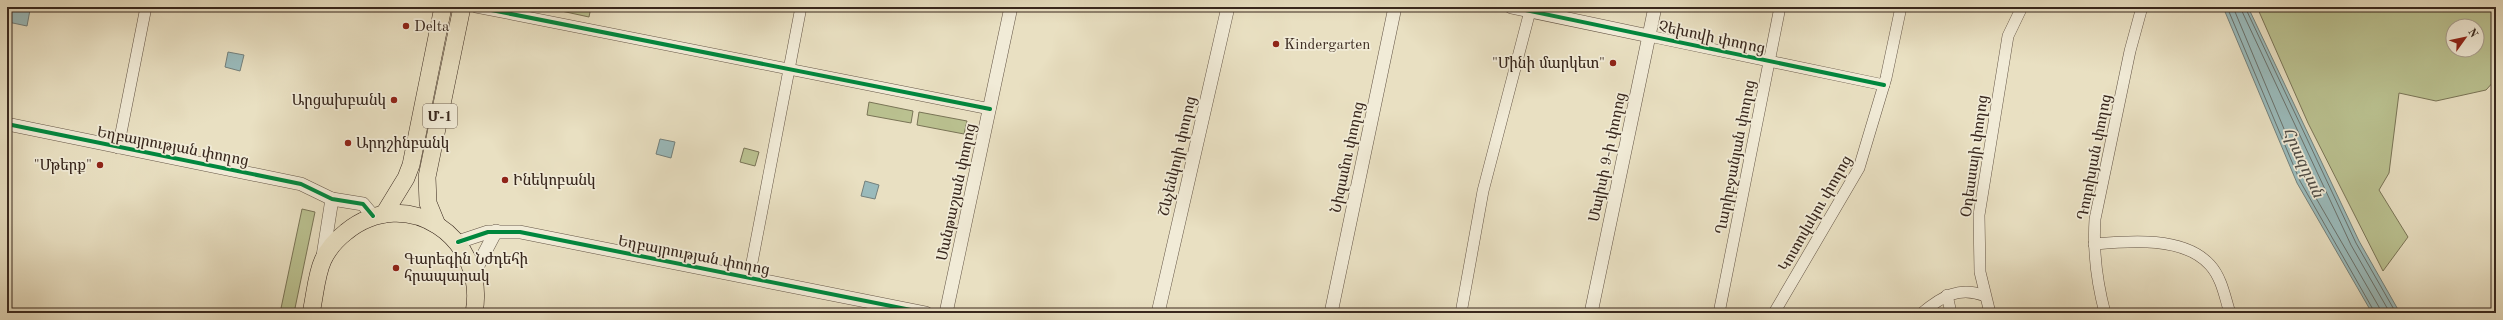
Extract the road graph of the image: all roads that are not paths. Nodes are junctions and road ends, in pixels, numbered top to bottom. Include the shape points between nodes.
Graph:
1 (146, 7) edge
2 (443, 7) edge
3 (462, 7) edge
4 (476, 7) edge
5 (801, 7) edge
6 (1011, 7) edge
7 (1228, 7) edge
8 (1395, 7) edge
9 (1511, 7) edge
10 (1655, 7) edge
11 (1780, 7) edge
12 (1901, 7) edge
13 (2022, 7) edge
14 (2142, 7) edge
15 (1530, 11) junction
16 (1649, 36) junction
17 (1769, 61) junction
18 (789, 70) junction
19 (1884, 86) junction
20 (990, 109) junction
21 (7, 124) edge
22 (118, 148) junction
23 (332, 199) junction
24 (378, 215) junction
25 (437, 225) junction
26 (496, 231) junction
27 (2091, 240) junction
28 (458, 242) junction
29 (323, 260) junction
30 (474, 274) junction
31 (749, 278) junction
32 (1946, 295) junction
33 (1985, 296) junction
34 (311, 313) edge
35 (474, 313) edge
36 (926, 313) edge
37 (946, 313) edge
38 (1158, 313) edge
39 (1331, 313) edge
40 (1461, 313) edge
41 (1591, 313) edge
42 (1720, 313) edge
43 (1774, 313) edge
44 (1922, 313) edge
45 (1951, 313) edge
46 (1990, 313) edge
47 (2106, 313) edge
48 (2230, 313) edge

1 - 22 street
2 - 24 main road, Մ-1 via 411,165 406,178
3 - 25 main road, Մ-1 via 427,177 428,203
4 - 18 street
5 - 18 street
6 - 20 street, Մանթաշյան փողոց
7 - 38 street, Շևչենկոյի փողոց
8 - 39 street, Նիզամու փողոց
9 - 15 street, Չեխովի փողոց
10 - 16 street, Մայիսի 9-ի փողոց
11 - 17 street, Ղարիբջանյան փողոց
12 - 19 street, Կոտովսկու փողոց
13 - 33 street, Օդեսսայի փողոց via 2008,36 1979,215 1980,272
14 - 27 street, Դոդոխյան փողոց via 2128,58
15 - 16 street, Չեխովի փողոց
15 - 40 street via 1483,191
16 - 17 street, Չեխովի փողոց
16 - 41 street, Մայիսի 9-ի փողոց
17 - 19 street, Չեխովի փողոց
17 - 42 street, Ղարիբջանյան փողոց
18 - 20 street
18 - 31 street
19 - 43 street, Կոտովսկու փողոց via 1859,168
20 - 37 street, Մանթաշյան փողոց
21 - 22 street, Եղբայրության փողոց
22 - 23 street, Եղբայրության փողոց via 301,184
23 - 24 street, Եղբայրության փողոց via 363,204
23 - 29 street
24 - 25 main road via 410,216
24 - 29 main road via 355,224 343,234
25 - 28 main road
26 - 28 street, Եղբայրության փողոց via 477,234
26 - 30 street
26 - 31 street, Եղբայրության փողոց via 549,237
27 - 47 street, Դոդոխյան փողոց
27 - 48 street via 2155,242 2177,247 2197,256 2215,272
28 - 30 main road via 469,258
29 - 34 main road
30 - 35 main road via 477,298
31 - 36 street, Եղբայրության փողոց
32 - 33 street via 1965,291
32 - 44 street
32 - 45 street
33 - 46 street, Օդեսսայի փողոց

